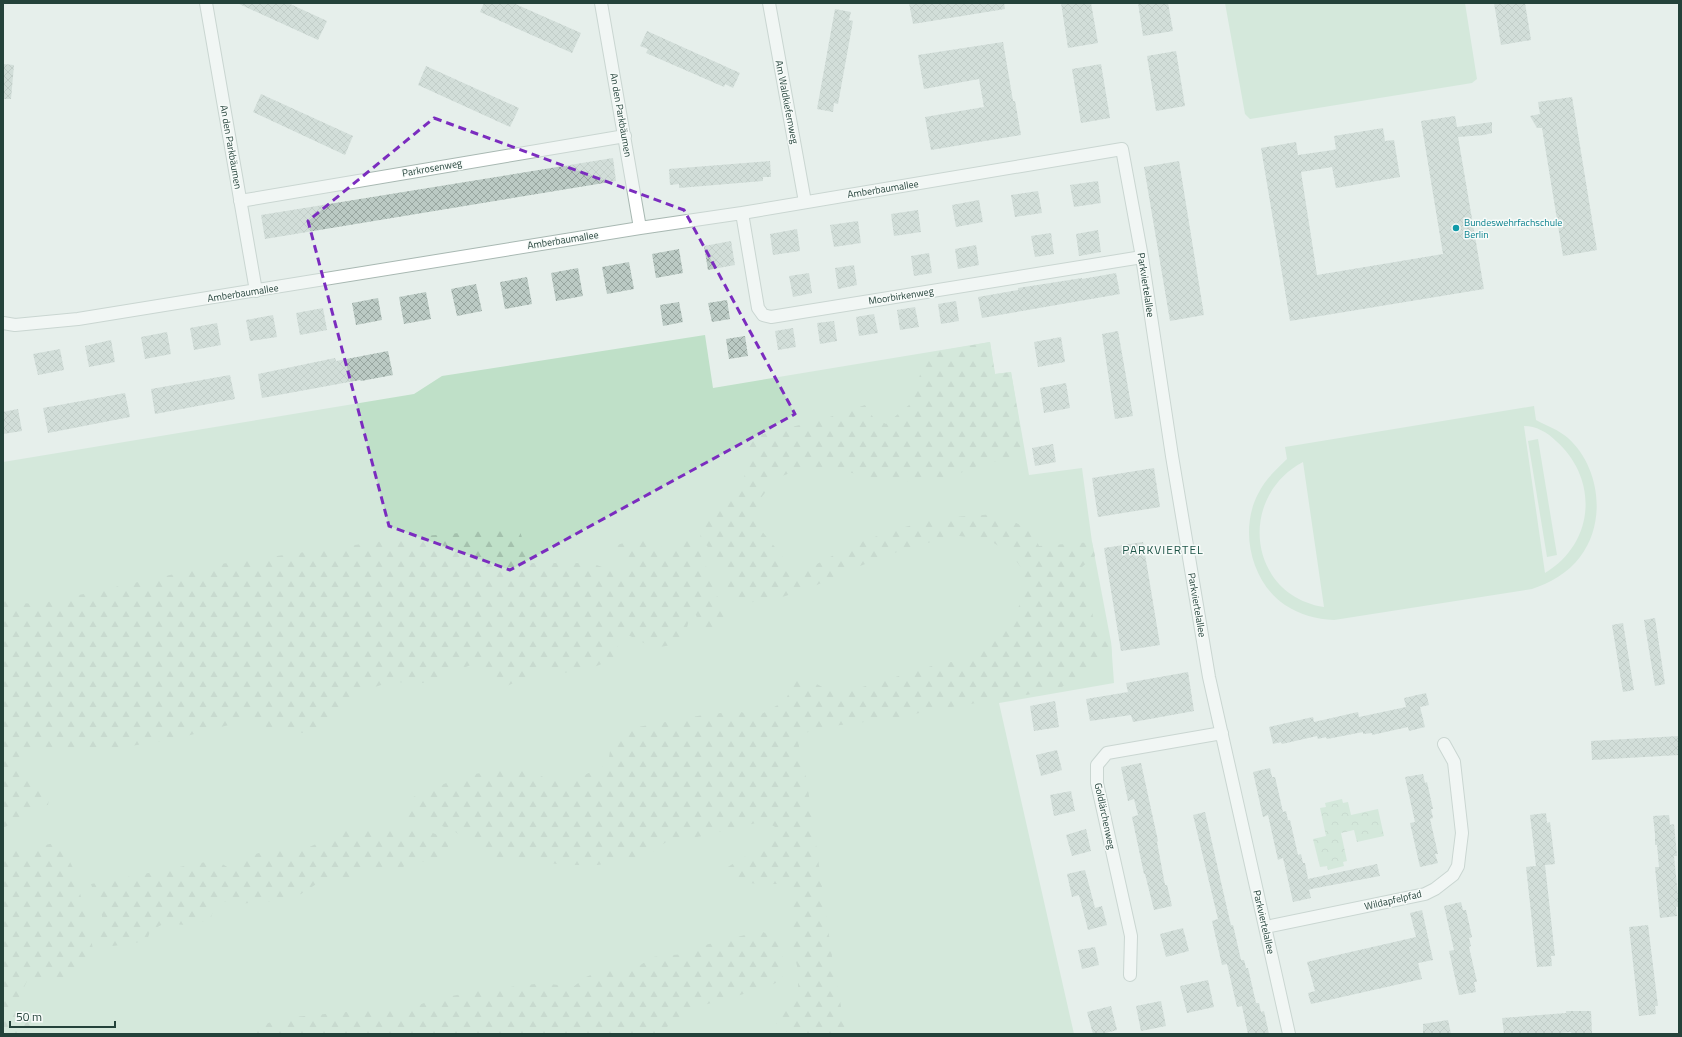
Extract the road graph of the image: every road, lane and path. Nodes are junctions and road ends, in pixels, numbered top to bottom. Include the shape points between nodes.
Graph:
1 (206, 3) edge
2 (601, 3) edge
3 (769, 3) edge
4 (625, 136) junction
5 (1122, 149) joint
6 (240, 201) junction
7 (805, 202) junction
8 (742, 213) junction
9 (640, 228) junction
10 (1142, 257) junction
11 (256, 290) junction
12 (3, 323) edge
13 (1222, 733) junction
14 (1444, 744) dead end
15 (1266, 928) junction
16 (1130, 975) dead end
17 (1289, 1034) edge

1 - 6 street, An den Parkbäumen
2 - 4 street, An den Parkbäumen
3 - 7 street, Am Waldkiefernweg
4 - 6 street, Parkrosenweg
4 - 9 street, An den Parkbäumen
5 - 7 street, Amberbaumallee
5 - 10 street, Parkviertelallee
6 - 11 street, An den Parkbäumen
7 - 8 street, Amberbaumallee
8 - 9 street, Amberbaumallee
8 - 10 street, Moorbirkenweg via 758,308 763,315 771,317
9 - 11 street, Amberbaumallee
10 - 13 street, Parkviertelallee via 1206,654
11 - 12 street, Amberbaumallee via 78,320 15,325
13 - 15 street, Parkviertelallee
13 - 16 street, Goldlärchenweg via 1107,753 1097,765 1097,783 1131,936
14 - 15 street, Wildapfelpfad via 1454,762 1462,834 1458,866 1453,875 1425,894
15 - 17 street, Parkviertelallee

